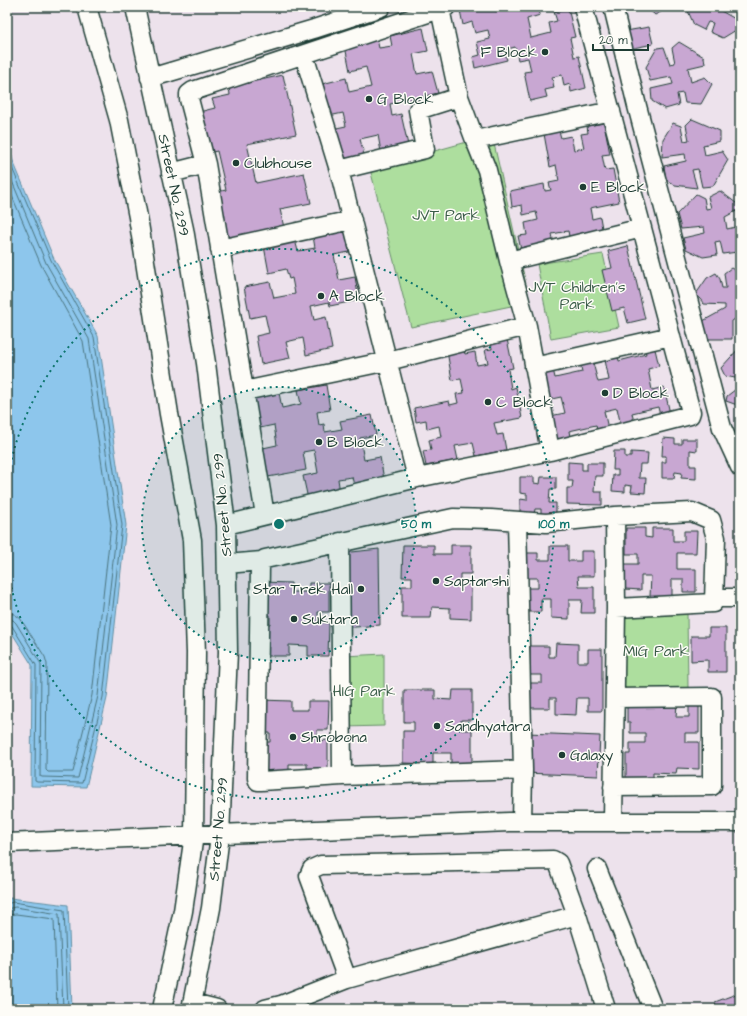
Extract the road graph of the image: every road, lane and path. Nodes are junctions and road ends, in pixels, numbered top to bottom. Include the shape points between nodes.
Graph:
1 (87, 7) edge
2 (135, 7) edge
3 (381, 7) edge
4 (583, 7) edge
5 (613, 7) edge
6 (443, 8) edge
7 (304, 55) junction
8 (150, 78) junction
9 (459, 97) junction
10 (611, 110) junction
11 (474, 140) junction
12 (206, 164) junction
13 (339, 170) junction
14 (171, 173) junction
15 (352, 220) junction
16 (642, 228) junction
17 (220, 249) junction
18 (508, 261) junction
19 (527, 326) junction
20 (671, 336) junction
21 (388, 361) junction
22 (534, 367) junction
23 (244, 391) junction
24 (722, 428) junction
25 (740, 430) edge
26 (550, 451) junction
27 (740, 467) edge
28 (417, 478) junction
29 (265, 515) junction
30 (615, 516) junction
31 (517, 521) junction
32 (226, 525) junction
33 (340, 542) junction
34 (262, 561) junction
35 (227, 564) junction
36 (714, 598) junction
37 (740, 598) edge
38 (616, 608) junction
39 (615, 698) junction
40 (523, 770) junction
41 (342, 776) junction
42 (613, 787) junction
43 (522, 822) junction
44 (612, 822) junction
45 (740, 822) edge
46 (194, 835) junction
47 (220, 835) junction
48 (7, 843) edge
49 (597, 869) dead end
50 (577, 915) junction
51 (347, 980) junction
52 (192, 1006) edge
53 (162, 1009) edge
54 (217, 1009) edge
55 (265, 1009) edge
56 (606, 1009) edge
57 (653, 1009) edge

1 - 46 street via 119,120 138,217 168,414 192,540 196,653
2 - 8 street, Street No. 299
3 - 8 street
4 - 10 street
5 - 24 street
6 - 7 street
6 - 9 street
7 - 12 street via 189,94
7 - 13 street
8 - 14 street, Street No. 299
9 - 11 street
9 - 13 street via 418,110 425,148
10 - 11 street
10 - 16 street
11 - 18 street via 487,170
12 - 14 street
12 - 17 street
13 - 15 street
14 - 32 street, Street No. 299 via 184,229 206,363
15 - 17 street
15 - 21 street
16 - 18 street
16 - 20 street
17 - 23 street
18 - 19 street
19 - 21 street
19 - 22 street
20 - 22 street
20 - 26 street via 690,414
21 - 23 street
21 - 28 street
22 - 26 street
23 - 29 street
24 - 25 street
24 - 27 street
26 - 28 street
28 - 29 street
29 - 32 street
30 - 31 street via 546,523
30 - 36 street via 692,512 711,520 716,538
30 - 38 street
31 - 33 street via 453,518
31 - 40 street
32 - 35 street, Street No. 299
33 - 34 street
33 - 41 street
34 - 35 street
34 - 41 street via 258,781
35 - 47 street, Street No. 299 via 228,652
36 - 37 street
36 - 38 street via 710,604
38 - 39 street
39 - 42 street
39 - 42 street via 712,696 712,786
40 - 41 street
40 - 43 street
42 - 44 street
43 - 44 street
43 - 47 street
44 - 45 street
46 - 47 street
46 - 48 street
46 - 53 street via 183,911
47 - 52 street, Street No. 299 via 211,908
49 - 57 street
50 - 51 street
50 - 51 street via 558,863 553,860 321,865 312,869 309,876
50 - 56 street
51 - 55 street
52 - 54 street

